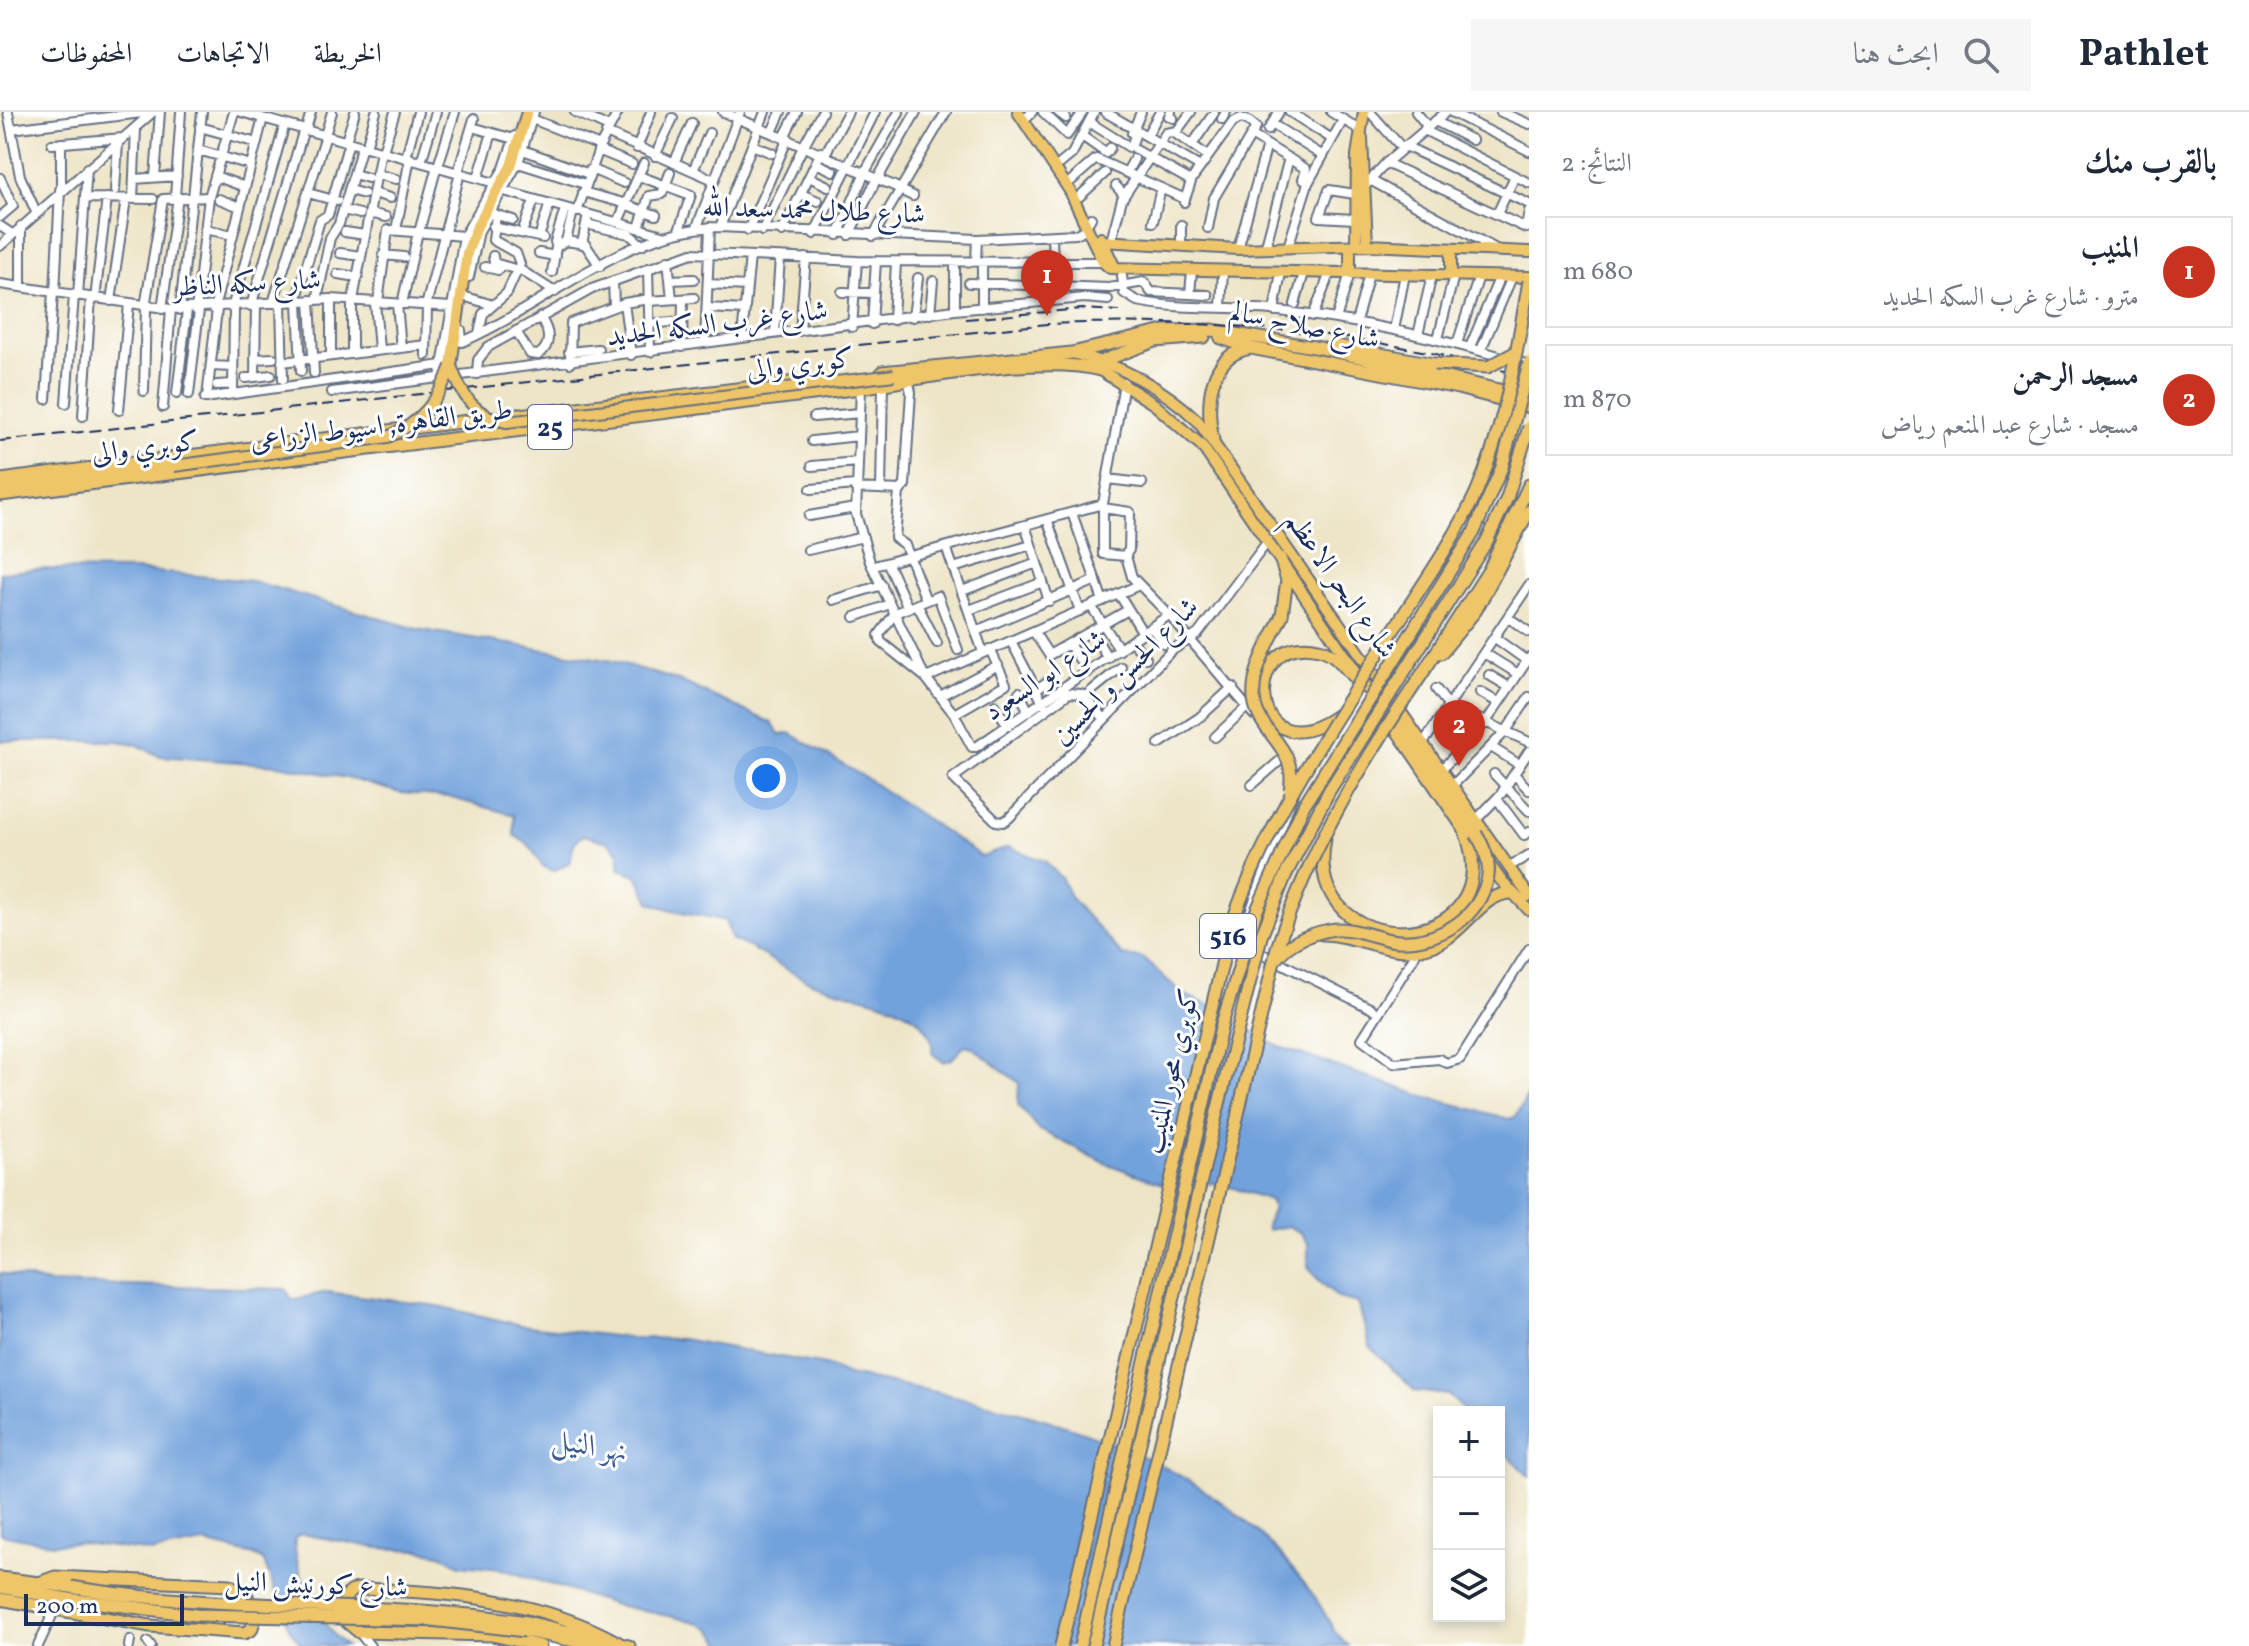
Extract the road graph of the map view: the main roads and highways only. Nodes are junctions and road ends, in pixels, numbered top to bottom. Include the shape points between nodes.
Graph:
1 (1367, 112) edge
2 (526, 113) edge
3 (1025, 113) edge
4 (1363, 187) junction
5 (1089, 221) junction
6 (1107, 241) junction
7 (1358, 245) junction
8 (1451, 250) junction
9 (1529, 252) edge
10 (1350, 273) junction
11 (1452, 275) junction
12 (1120, 277) junction
13 (1529, 279) edge
14 (1257, 345) junction
15 (1320, 348) junction
16 (1072, 353) junction
17 (1511, 355) junction
18 (449, 364) junction
19 (1529, 364) edge
20 (1102, 365) junction
21 (910, 378) junction
22 (760, 386) junction
23 (1495, 392) junction
24 (1529, 397) edge
25 (1529, 407) edge
26 (1190, 414) junction
27 (462, 423) junction
28 (1179, 424) junction
29 (431, 427) junction
30 (1529, 427) edge
31 (1209, 435) junction
32 (465, 438) junction
33 (431, 440) junction
34 (1196, 440) junction
35 (216, 469) junction
36 (0, 480) edge
37 (1529, 485) edge
38 (0, 488) edge
39 (0, 495) edge
40 (1529, 511) edge
41 (1280, 558) junction
42 (1329, 607) junction
43 (1319, 613) junction
44 (1339, 622) junction
45 (1329, 629) junction
46 (1424, 671) junction
47 (1371, 690) junction
48 (1390, 694) junction
49 (1340, 713) junction
50 (1289, 794) junction
51 (1330, 821) junction
52 (1470, 832) junction
53 (1511, 893) junction
54 (1529, 896) edge
55 (1529, 910) edge
56 (1317, 934) junction
57 (1270, 970) junction
58 (0, 1578) edge
59 (39, 1583) junction
60 (0, 1587) edge
61 (69, 1593) junction
62 (0, 1599) edge
63 (526, 1626) junction
64 (389, 1632) junction
65 (568, 1642) edge
66 (624, 1644) edge
67 (379, 1646) edge
68 (540, 1646) edge
69 (600, 1646) edge
70 (1061, 1646) edge
71 (1080, 1646) edge
72 (1093, 1646) edge
73 (1113, 1646) edge

1 - 4 main road via 1357,155
2 - 18 main road, كوبري والى via 511,166 467,253
3 - 5 main road
3 - 5 main road via 1080,196
4 - 7 main road
4 - 7 main road via 1355,219
5 - 6 main road
5 - 12 main road via 1103,262
6 - 7 main road via 1238,249
6 - 12 main road
7 - 8 main road
7 - 10 main road
8 - 9 main road
8 - 11 main road
10 - 11 main road
10 - 12 main road via 1192,270
11 - 13 main road
13 - 17 highway, كوبري محور المنيب / 516, bridge
14 - 15 highway, شارع صلاح سالم
14 - 16 highway, شارع صلاح سالم via 1212,330 1164,331
14 - 20 highway, شارع صلاح سالم via 1225,338 1172,339
14 - 23 highway, شارع صلاح سالم
14 - 31 highway via 1233,352 1217,372 1208,404
15 - 17 highway, bridge via 1488,367
15 - 23 highway, شارع صلاح سالم
16 - 20 main road, شارع البحر الاعظم
16 - 22 highway, طريق القاهرة, اسيوط الزراعى / 25
17 - 49 highway, كوبري محور المنيب / 516, bridge via 1496,440 1469,507
18 - 21 main road, كوبري والى, bridge via 467,401 481,414 507,422 894,375
18 - 22 main road, كوبري والى, bridge via 483,411 507,418
18 - 35 main road, كوبري والى, bridge via 447,387 408,431 365,446
18 - 38 main road, كوبري والى, bridge via 429,409 388,437
19 - 71 highway, كوبري محور المنيب / 516, bridge via 1510,442 1479,522 1304,805 1256,912 1222,1024
20 - 21 highway, طريق القاهرة, اسيوط الزراعى / 25
20 - 26 main road, شارع البحر الاعظم
20 - 28 main road, شارع البحر الاعظم
21 - 32 highway, طريق القاهرة, اسيوط الزراعى / 25
22 - 27 highway, طريق القاهرة, اسيوط الزراعى / 25
23 - 24 highway, شارع صلاح سالم
23 - 25 highway, شارع صلاح سالم
26 - 28 main road
26 - 31 main road, شارع البحر الاعظم
27 - 29 highway, طريق القاهرة, اسيوط الزراعى / 25
27 - 32 highway via 456,432
28 - 34 main road, شارع البحر الاعظم
29 - 33 highway via 438,435
29 - 36 highway, طريق القاهرة, اسيوط الزراعى / 25
30 - 72 highway, كوبري محور المنيب / 516, bridge via 1487,541 1329,791 1261,937
31 - 34 main road
31 - 42 main road, شارع البحر الاعظم
32 - 33 highway, طريق القاهرة, اسيوط الزراعى / 25
33 - 35 highway, طريق القاهرة, اسيوط الزراعى / 25
34 - 41 main road, شارع البحر الاعظم
35 - 39 highway, طريق القاهرة, اسيوط الزراعى / 25
37 - 46 highway, 516 via 1489,570
40 - 46 highway via 1462,632
41 - 43 main road, شارع البحر الاعظم
41 - 50 highway, bridge via 1287,592 1258,670 1254,699 1289,758
42 - 43 main road
42 - 44 main road, شارع البحر الاعظم
43 - 45 main road, شارع البحر الاعظم
44 - 45 main road
44 - 48 main road, شارع البحر الاعظم
45 - 47 main road, شارع البحر الاعظم
46 - 51 highway, 516, bridge
47 - 49 highway via 1331,653 1307,647 1283,654 1266,673 1262,697 1272,719 1295,731 1313,730
47 - 52 main road, شارع البحر الاعظم
48 - 52 highway via 1393,711
48 - 54 main road, شارع البحر الاعظم
49 - 50 highway, كوبري محور المنيب / 516, bridge
50 - 70 highway, كوبري محور المنيب / 516, bridge via 1247,879 1217,975
51 - 52 highway, bridge via 1323,847 1326,886 1347,914 1379,929 1405,932 1430,928 1459,907 1474,868
51 - 57 highway, 516, bridge via 1292,904
52 - 53 main road, شارع البحر الاعظم
52 - 56 highway, bridge via 1486,851 1488,880 1475,906 1447,930 1406,941 1340,929
53 - 55 main road, شارع البحر الاعظم
53 - 56 highway via 1490,899 1439,944 1413,950
56 - 57 highway, bridge via 1293,943
57 - 73 highway, 516, bridge
58 - 59 highway, شارع كورنيش النيل
59 - 61 highway, شارع كورنيش النيل
59 - 62 highway via 63,1577 230,1585 247,1596 254,1622 244,1633 150,1626
60 - 61 highway, شارع كورنيش النيل
61 - 63 highway, شارع كورنيش النيل, bridge via 196,1615
63 - 65 highway, شارع كورنيش النيل
63 - 66 highway, شارع كورنيش النيل
64 - 66 highway via 359,1632 347,1622 345,1599 354,1590 437,1594 540,1611
64 - 67 highway
64 - 68 highway via 492,1635
65 - 69 highway, شارع كورنيش النيل

